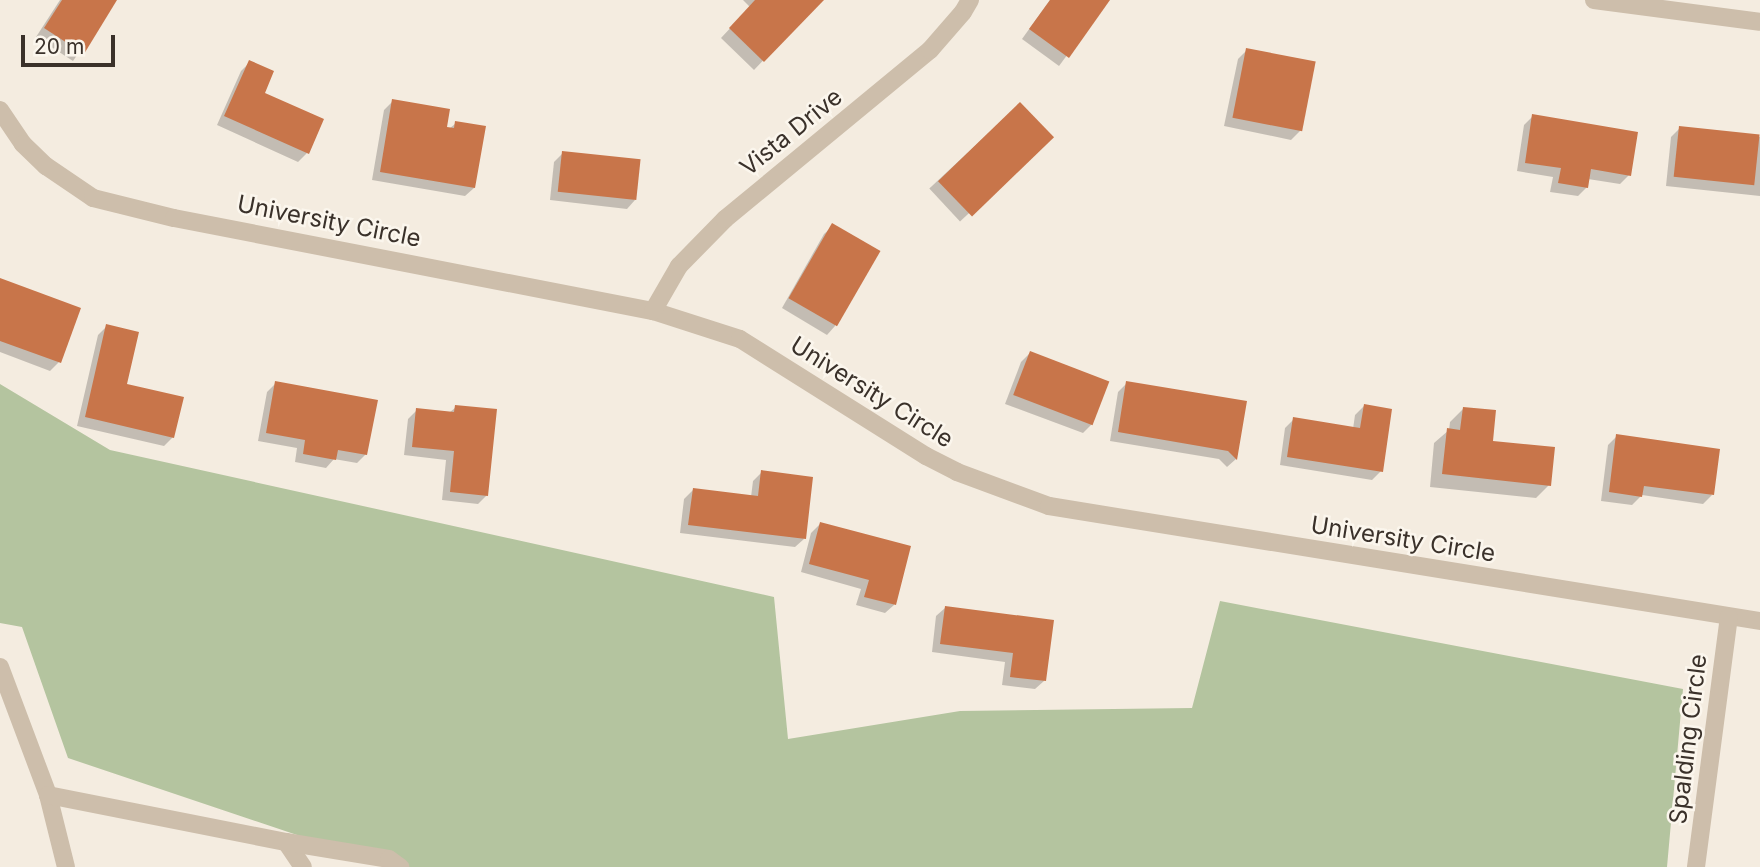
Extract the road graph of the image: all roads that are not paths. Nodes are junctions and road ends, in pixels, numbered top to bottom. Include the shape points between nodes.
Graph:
1 (970, 0) edge
2 (1594, 0) edge
3 (1760, 22) edge
4 (0, 110) edge
5 (653, 311) junction
6 (1729, 617) junction
7 (1760, 621) edge
8 (0, 667) edge
9 (48, 795) junction
10 (286, 842) junction
11 (66, 867) edge
12 (303, 867) edge
13 (400, 867) edge
14 (1696, 867) edge

1 - 5 street, Vista Drive via 930,50 725,219 679,266
2 - 3 street
4 - 5 street, University Circle via 23,144 46,166 93,198 164,216
5 - 6 street, University Circle via 740,339 926,456 1049,506
6 - 7 street, University Circle
6 - 14 street, Spalding Circle
8 - 9 street
9 - 10 street
9 - 11 street
10 - 12 street
10 - 13 street via 389,859

